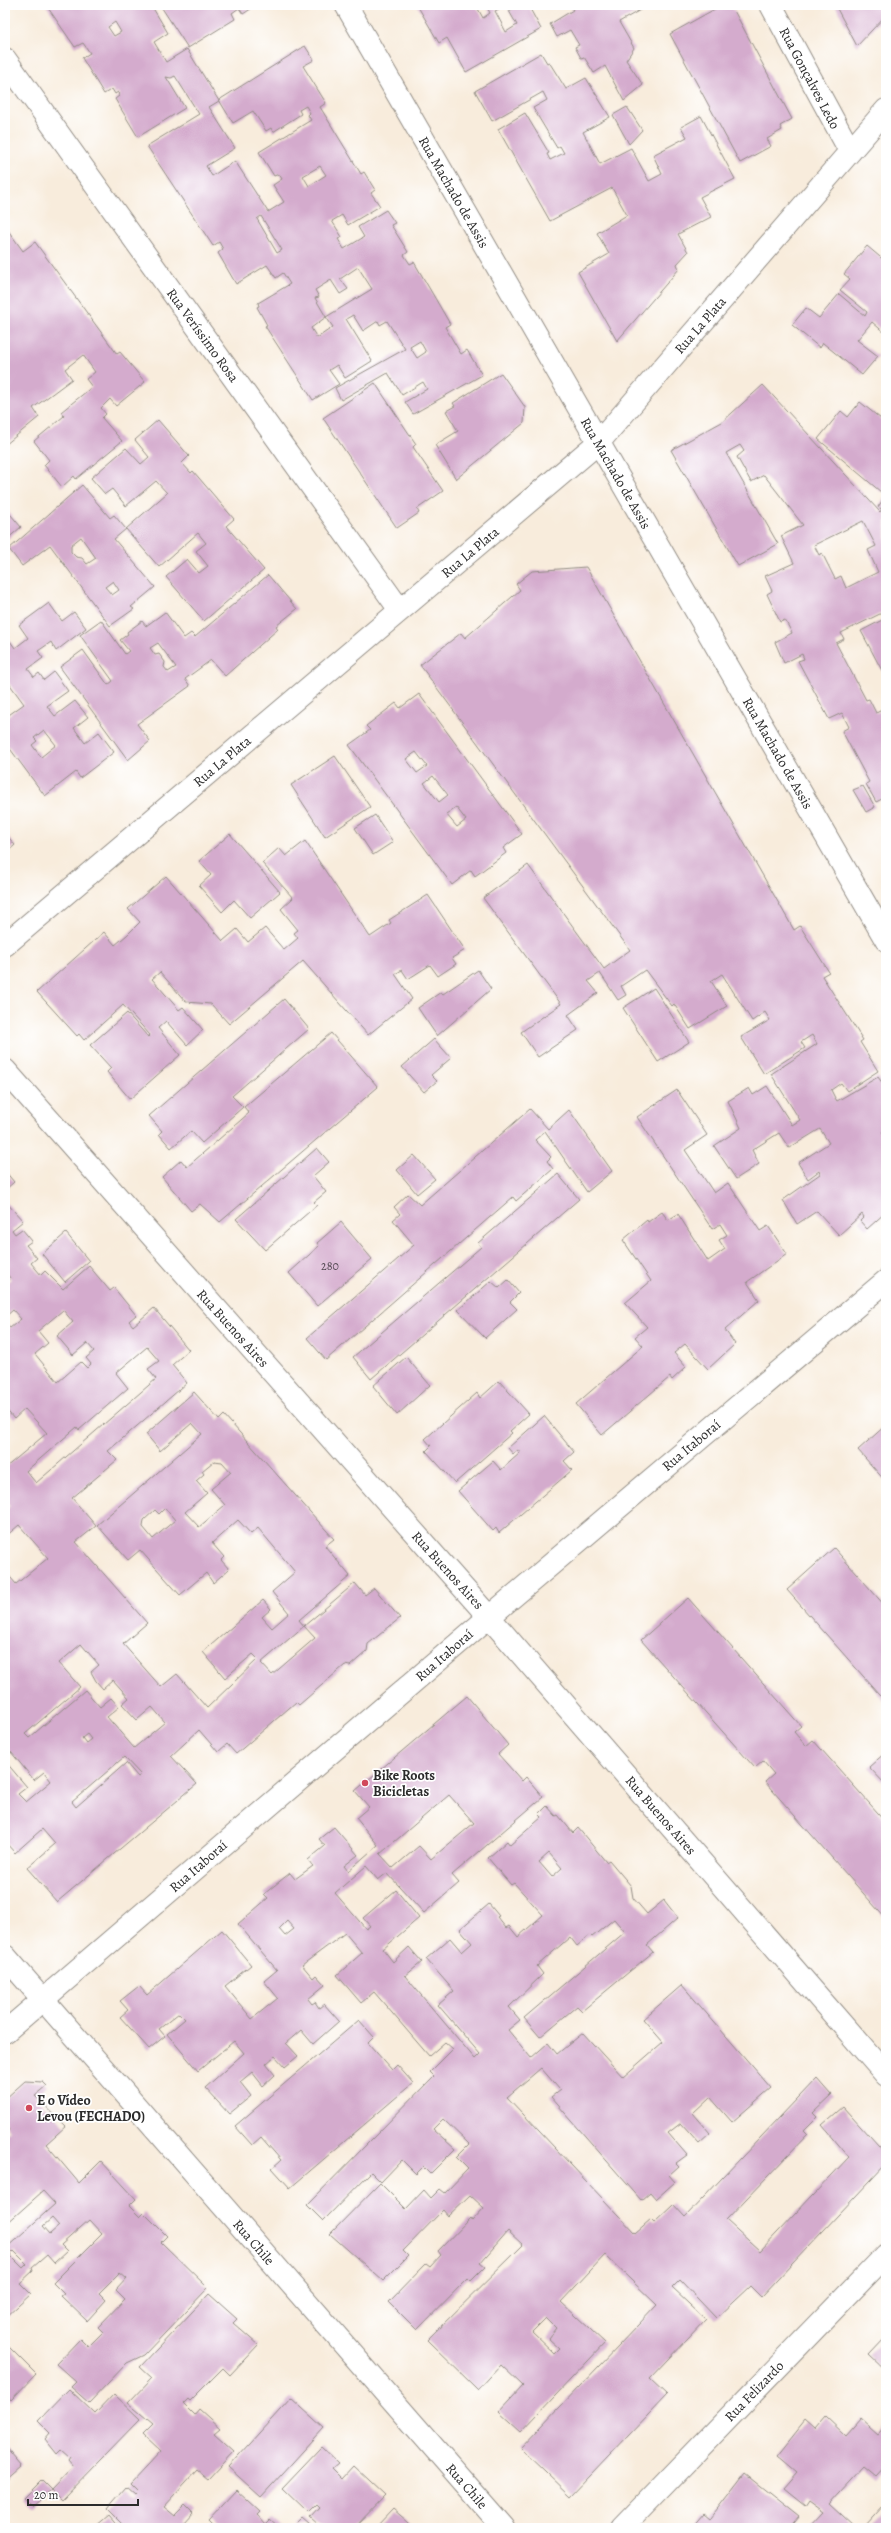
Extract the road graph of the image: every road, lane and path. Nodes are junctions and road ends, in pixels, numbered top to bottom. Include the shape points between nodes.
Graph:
1 (346, 5) edge
2 (771, 5) edge
3 (5, 59) edge
4 (12, 83) edge
5 (886, 110) edge
6 (850, 151) junction
7 (599, 442) junction
8 (400, 610) junction
9 (886, 940) edge
10 (5, 945) edge
11 (5, 1070) edge
12 (886, 1281) edge
13 (489, 1617) junction
14 (5, 1956) edge
15 (42, 1999) junction
16 (5, 2032) edge
17 (886, 2075) edge
18 (886, 2255) edge
19 (504, 2528) edge
20 (622, 2528) edge

1 - 7 street, Rua Machado de Assis
2 - 6 street, Rua Gonçalves Ledo
3 - 4 street, Rua Veríssimo Rosa
4 - 8 street, Rua Veríssimo Rosa
5 - 6 street, Rua La Plata
6 - 7 street, Rua La Plata
7 - 8 street, Rua La Plata
7 - 9 street, Rua Machado de Assis
8 - 10 street, Rua La Plata
11 - 13 street, Rua Buenos Aires
12 - 13 street, Rua Itaboraí
13 - 15 street, Rua Itaboraí
13 - 17 street, Rua Buenos Aires
14 - 15 street, Rua Chile
15 - 16 street, Rua Itaboraí
15 - 19 street, Rua Chile
18 - 20 street, Rua Felizardo

